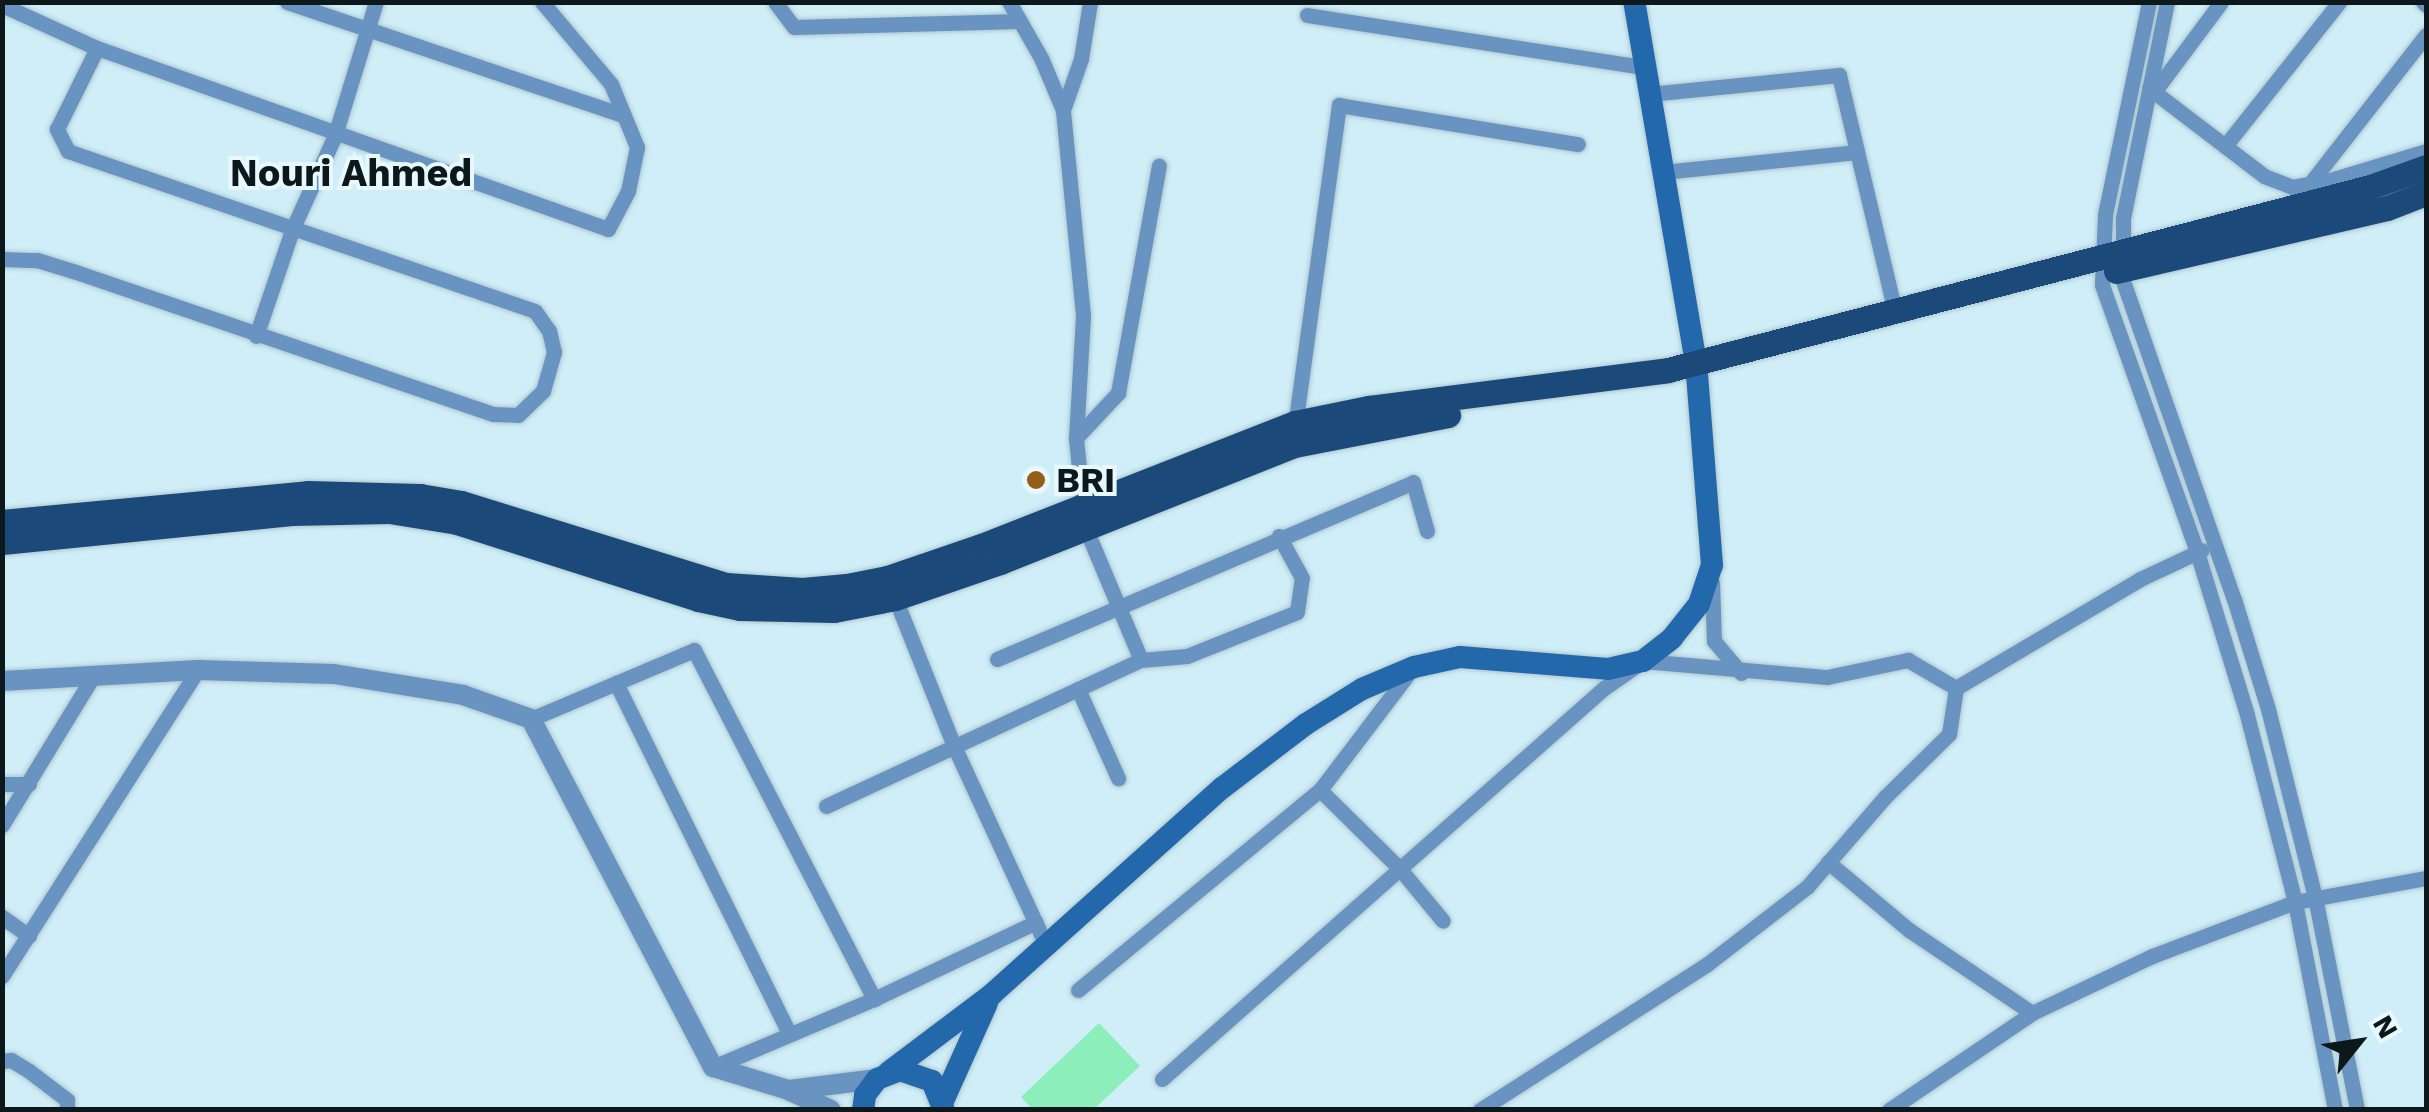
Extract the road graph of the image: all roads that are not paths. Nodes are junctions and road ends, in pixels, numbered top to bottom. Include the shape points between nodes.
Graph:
1 (287, 2) edge
2 (376, 2) edge
3 (542, 2) edge
4 (775, 2) edge
5 (1009, 2) edge
6 (1090, 2) edge
7 (1634, 2) edge
8 (2149, 2) edge
9 (2167, 2) edge
10 (2221, 2) edge
11 (2340, 2) edge
12 (2, 5) edge
13 (1307, 15) dead end
14 (1020, 21) junction
15 (366, 32) junction
16 (2426, 35) edge
17 (97, 48) junction
18 (1644, 67) junction
19 (2152, 90) junction
20 (1649, 94) junction
21 (1063, 110) junction
22 (623, 115) junction
23 (335, 135) junction
24 (1578, 144) dead end
25 (2225, 146) junction
26 (2426, 151) edge
27 (1857, 152) junction
28 (1159, 166) dead end
29 (2426, 167) edge
30 (1663, 172) junction
31 (2308, 186) junction
32 (2426, 193) edge
33 (292, 230) junction
34 (2, 259) edge
35 (2111, 264) junction
36 (1896, 311) junction
37 (256, 336) junction
38 (1697, 371) junction
39 (1295, 434) junction
40 (1076, 438) junction
41 (1084, 516) junction
42 (2, 522) edge
43 (1426, 532) dead end
44 (1279, 536) junction
45 (2, 542) edge
46 (2215, 544) junction
47 (2196, 552) junction
48 (1712, 565) junction
49 (895, 598) junction
50 (1118, 609) junction
51 (997, 660) dead end
52 (1141, 660) junction
53 (1643, 662) junction
54 (1414, 667) junction
55 (198, 670) junction
56 (1741, 673) junction
57 (94, 675) junction
58 (2, 682) edge
59 (616, 683) junction
60 (1956, 688) junction
61 (1078, 689) junction
62 (532, 719) junction
63 (953, 744) junction
64 (1118, 778) dead end
65 (2, 784) edge
66 (29, 784) junction
67 (1320, 790) junction
68 (826, 806) dead end
69 (2, 824) edge
70 (1828, 862) junction
71 (1400, 869) junction
72 (2426, 878) edge
73 (2315, 897) junction
74 (2295, 902) junction
75 (2, 917) edge
76 (1444, 921) dead end
77 (1040, 933) junction
78 (28, 936) junction
79 (2, 976) edge
80 (1078, 990) dead end
81 (991, 995) junction
82 (874, 999) junction
83 (2032, 1013) junction
84 (789, 1033) junction
85 (2, 1061) edge
86 (713, 1067) junction
87 (883, 1076) junction
88 (1162, 1079) dead end
89 (788, 1090) junction
90 (944, 1105) edge
91 (67, 1110) edge
92 (830, 1110) edge
93 (862, 1110) edge
94 (1480, 1110) edge
95 (1889, 1110) edge
96 (2336, 1110) edge
97 (2356, 1110) edge

1 - 15 street
2 - 15 street
3 - 22 street via 611,84
4 - 14 street via 794,27
5 - 14 street
6 - 21 street via 1081,59
7 - 18 main road
8 - 35 street
9 - 19 street
10 - 19 street
11 - 25 street
12 - 17 street
13 - 18 street
14 - 21 street
15 - 22 street
15 - 23 street
16 - 31 street
17 - 23 street
17 - 33 street via 57,129 68,150
18 - 20 main road
19 - 25 street
19 - 35 street
20 - 27 street via 1839,74
20 - 30 main road
21 - 40 street via 1083,315
22 - 23 street via 637,147 628,191 608,229
23 - 33 street
24 - 39 street via 1339,105
25 - 31 street via 2275,183
26 - 31 street
27 - 30 street
27 - 36 street
28 - 40 street via 1118,393
29 - 35 main road
30 - 38 main road
32 - 35 main road via 2387,208
33 - 37 street
33 - 37 street via 535,311 554,352 543,391 518,415 492,414
34 - 37 street via 38,260
35 - 36 main road
35 - 38 main road
35 - 46 street
35 - 47 street via 2109,312
36 - 38 main road
38 - 39 main road via 1368,408
38 - 48 main road
39 - 41 main road
40 - 41 street
41 - 42 main road via 888,578 802,590 726,585 420,496 308,493
41 - 49 main road
41 - 50 street
43 - 44 street via 1413,482
44 - 50 street
44 - 52 street via 1302,578 1297,612 1187,656
45 - 49 main road via 292,513 388,512 457,522 740,608 834,610
46 - 47 street
46 - 73 street via 2273,728
47 - 60 street
47 - 74 street
48 - 53 main road via 1699,604
48 - 56 street via 1714,641
49 - 63 street
50 - 51 street
50 - 52 street
52 - 61 street
53 - 54 main road via 1608,669 1460,657
53 - 56 street
53 - 71 street via 1604,688
54 - 67 street
54 - 77 main road via 1306,724
55 - 57 street
55 - 62 street via 334,674 463,694
55 - 78 street
56 - 60 street via 1827,677 1908,660
57 - 58 street
57 - 66 street
59 - 62 street
59 - 82 street via 694,650
59 - 84 street
60 - 70 street via 1949,734
61 - 63 street
61 - 64 street
62 - 86 street
63 - 68 street
63 - 77 street
65 - 66 street
66 - 69 street
67 - 71 street
67 - 80 street
70 - 83 street via 1908,930
70 - 94 street via 1706,965
71 - 76 street
71 - 88 street
72 - 73 street
73 - 74 street
73 - 97 street
74 - 83 street via 2152,956
74 - 96 street
75 - 78 street
77 - 81 main road
77 - 82 street
78 - 79 street
81 - 87 main road
81 - 90 main road
82 - 84 street
83 - 95 street
84 - 86 street
85 - 91 street via 29,1071 67,1100
86 - 89 street
87 - 89 street
87 - 90 main road via 922,1074
87 - 93 main road via 865,1095
89 - 92 street

